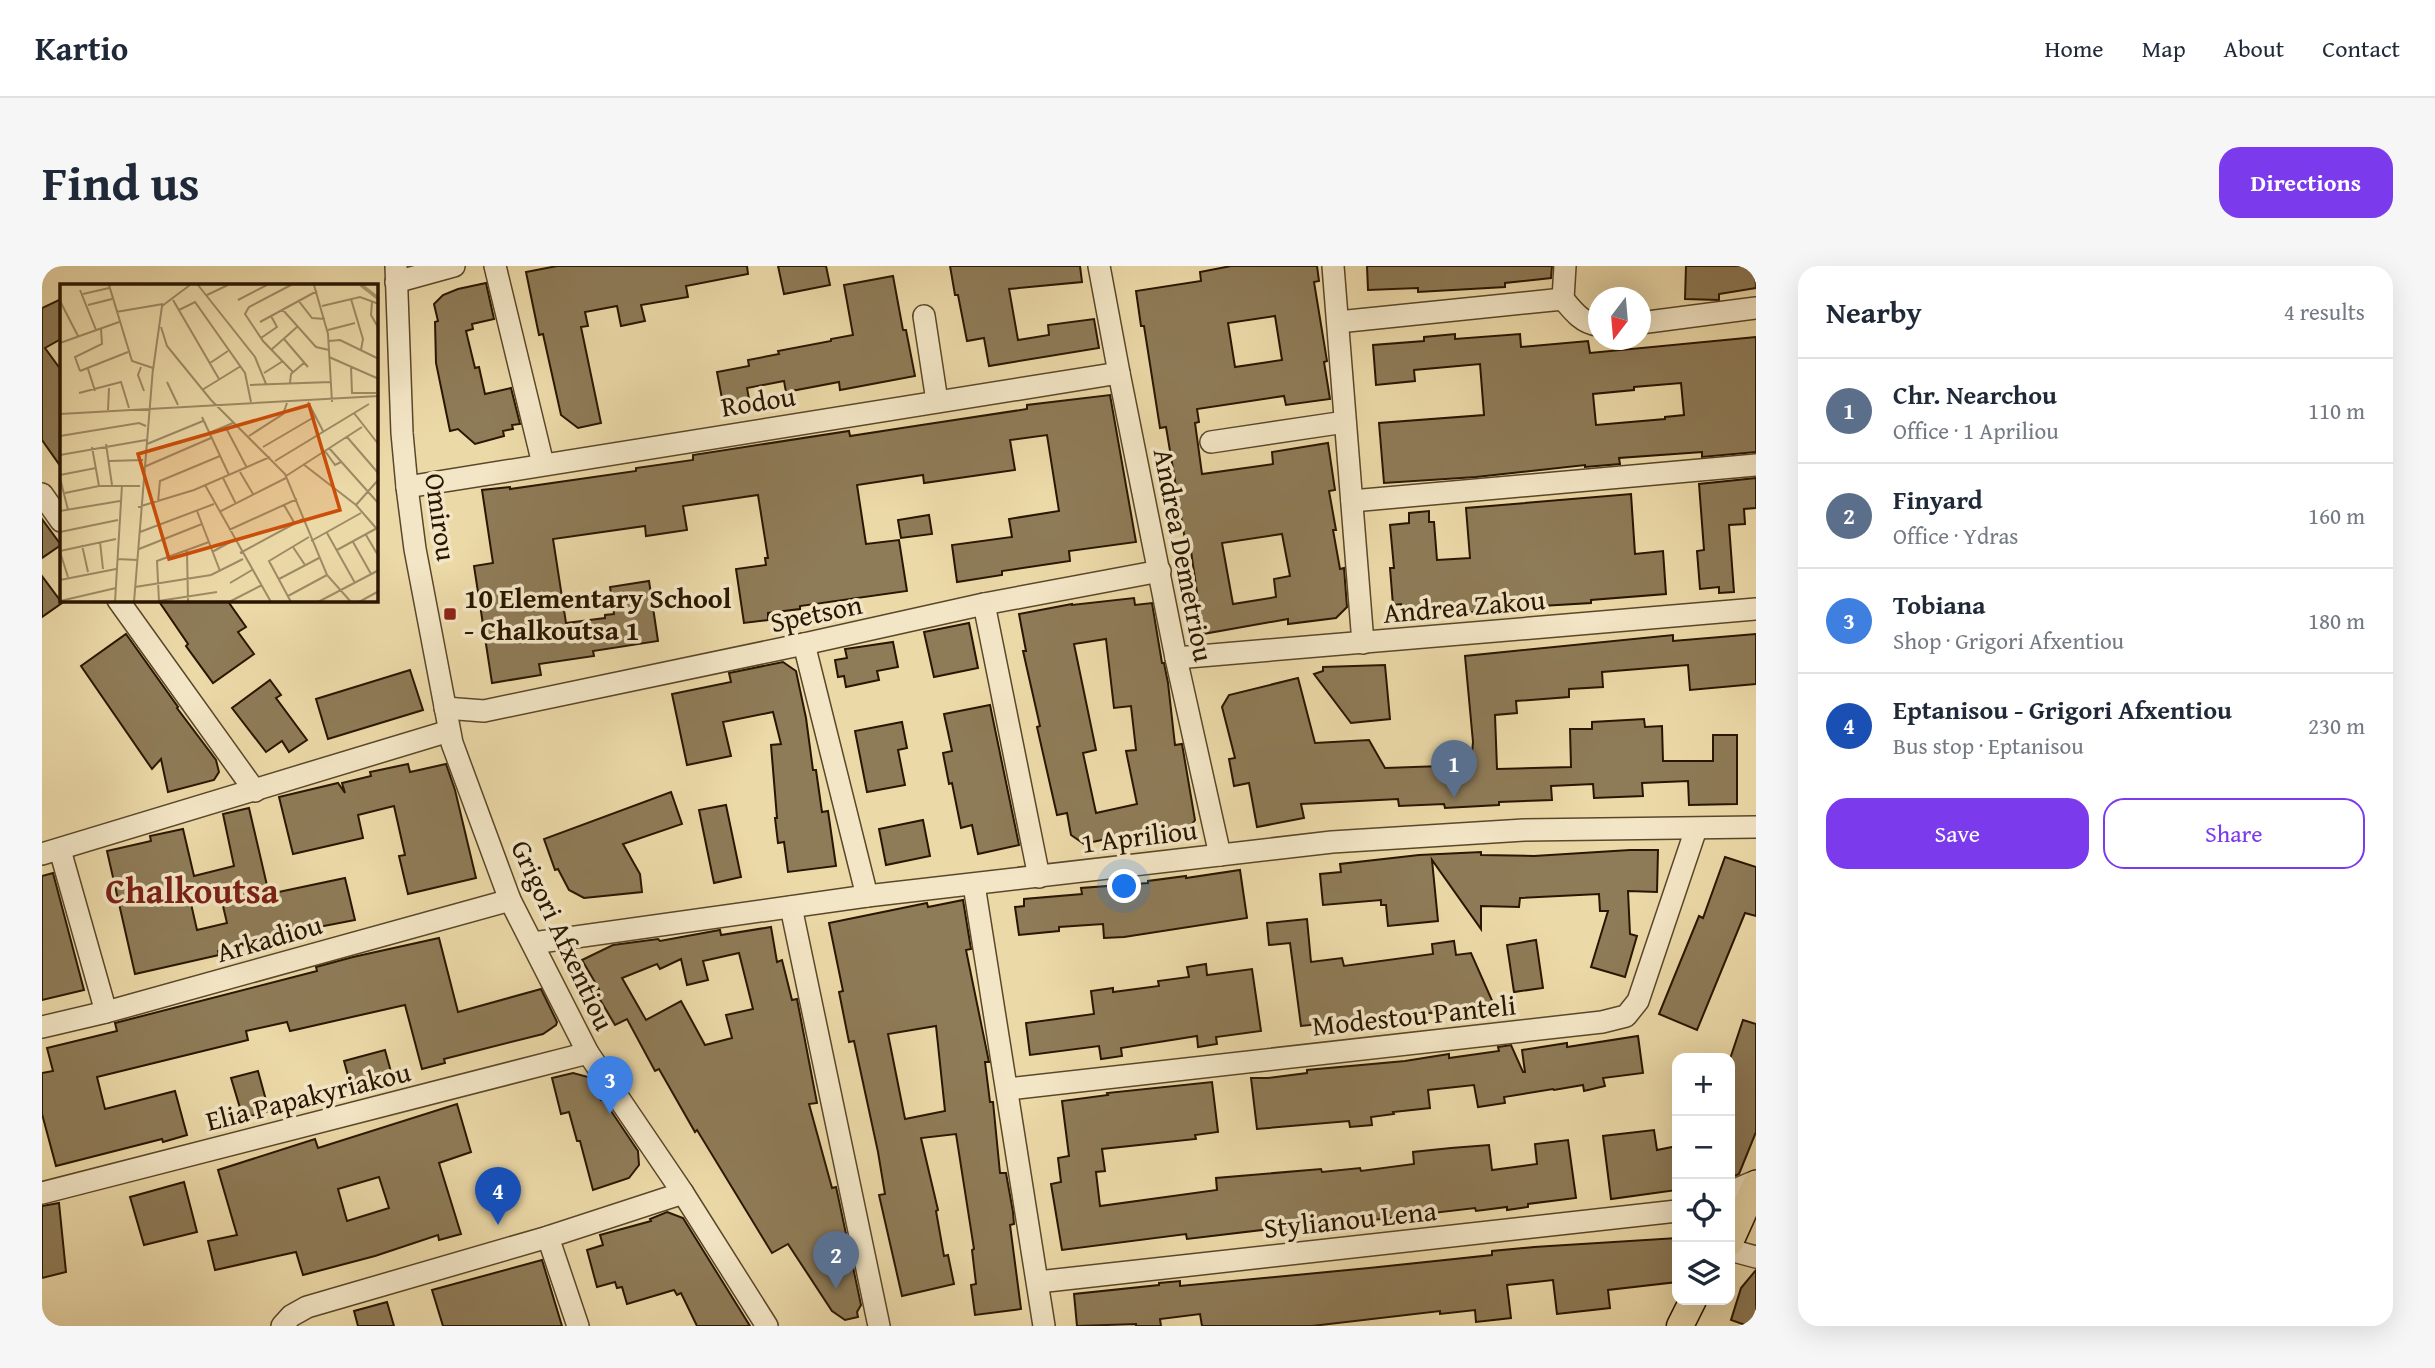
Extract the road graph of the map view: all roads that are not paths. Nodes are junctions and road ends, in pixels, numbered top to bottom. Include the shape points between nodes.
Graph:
1 (454, 266) edge
2 (495, 266) edge
3 (1101, 266) edge
4 (1333, 266) edge
5 (1565, 266) edge
6 (396, 274) edge
7 (1563, 299) junction
8 (1756, 308) edge
9 (924, 316) dead end
10 (1338, 322) junction
11 (1651, 322) edge
12 (1588, 323) edge
13 (1119, 373) junction
14 (937, 401) junction
15 (1345, 422) junction
16 (1211, 442) dead end
17 (543, 464) junction
18 (1756, 465) edge
19 (407, 487) junction
20 (42, 494) edge
21 (1352, 501) junction
22 (60, 520) edge
23 (1160, 571) junction
24 (119, 602) edge
25 (984, 604) junction
26 (1756, 609) edge
27 (1363, 643) junction
28 (804, 644) junction
29 (1176, 658) junction
30 (445, 708) junction
31 (484, 711) junction
32 (450, 737) junction
33 (255, 791) junction
34 (1756, 827) edge
35 (1696, 829) junction
36 (51, 852) edge
37 (1220, 855) junction
38 (1040, 877) junction
39 (974, 885) junction
40 (867, 896) junction
41 (510, 900) junction
42 (791, 907) junction
43 (533, 943) junction
44 (106, 1012) junction
45 (42, 1027) edge
46 (588, 1053) junction
47 (1008, 1089) junction
48 (1756, 1182) edge
49 (1735, 1190) edge
50 (42, 1193) edge
51 (683, 1193) junction
52 (1672, 1214) edge
53 (1735, 1230) edge
54 (548, 1237) junction
55 (1735, 1251) edge
56 (1756, 1257) edge
57 (1038, 1282) junction
58 (282, 1326) edge
59 (578, 1326) edge
60 (767, 1326) edge
61 (879, 1326) edge
62 (1044, 1326) edge

1 - 6 street
2 - 17 street
3 - 13 street, Andrea Demetriou
4 - 10 street
5 - 7 street
6 - 19 street, Omirou
7 - 10 street
7 - 12 street
8 - 11 street
9 - 14 street
10 - 15 street
13 - 14 street, Rodou
13 - 23 street, Andrea Demetriou
14 - 17 street, Rodou
15 - 16 street
15 - 21 street
17 - 19 street, Rodou
18 - 21 street
19 - 30 street, Omirou
20 - 22 street
21 - 27 street
23 - 25 street, Spetson
23 - 29 street, Andrea Demetriou
24 - 33 street
25 - 28 street, Spetson
25 - 38 street
26 - 27 street, Andrea Zakou
27 - 29 street, Andrea Zakou
28 - 31 street, Spetson
28 - 40 street
29 - 37 street, Andrea Demetriou
30 - 31 street, Spetson
30 - 32 street, Omirou
31 - 32 street
32 - 33 street
32 - 41 street, Grigori Afxentiou
33 - 36 street
34 - 35 street, 1 Apriliou
35 - 37 street, 1 Apriliou via 1524,830 1332,842
35 - 47 street, Modestou Panteli via 1638,1001 1626,1016
36 - 44 street
37 - 38 street, 1 Apriliou
38 - 39 street, 1 Apriliou
39 - 40 street, 1 Apriliou
39 - 47 street
40 - 42 street, 1 Apriliou
41 - 43 street, Grigori Afxentiou
41 - 44 street, Arkadiou
42 - 43 street, 1 Apriliou
42 - 61 street
43 - 46 street, Grigori Afxentiou
44 - 45 street, Arkadiou
46 - 50 street, Elia Papakyriakou
46 - 51 street, Grigori Afxentiou
47 - 57 street
48 - 49 street
48 - 53 main road
51 - 54 street
51 - 60 street, Grigori Afxentiou
52 - 57 street, Stylianou Lena
54 - 58 street via 307,1307
54 - 59 street
55 - 56 street
57 - 62 street

